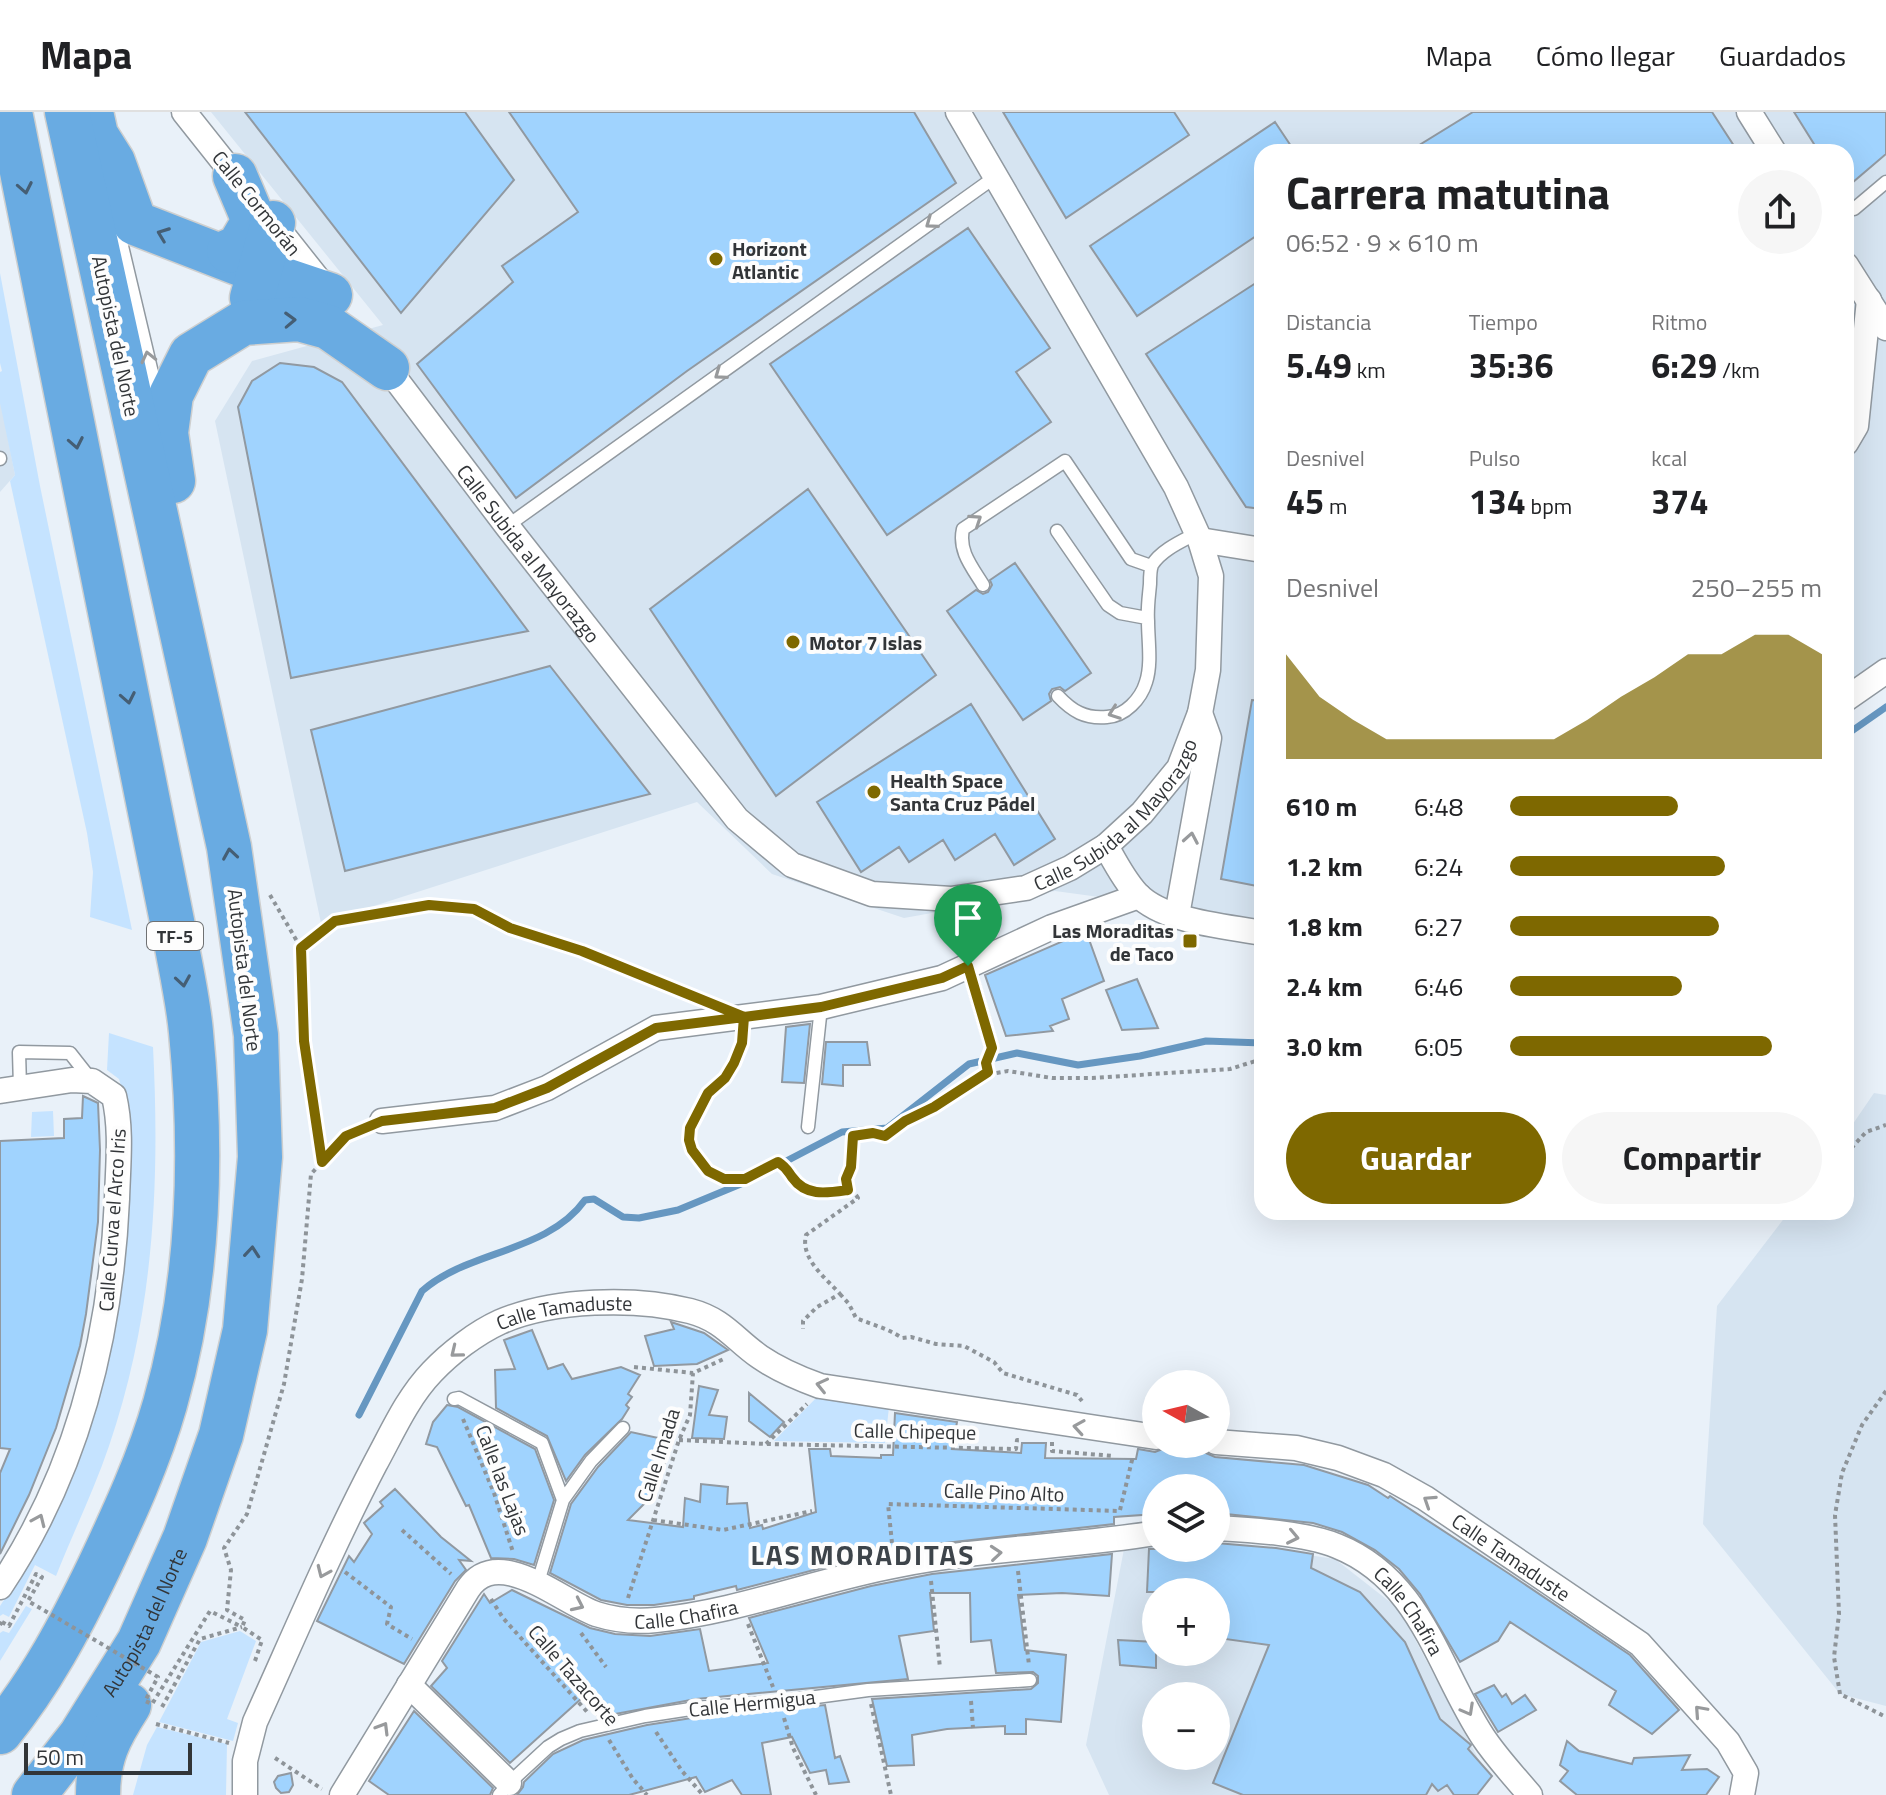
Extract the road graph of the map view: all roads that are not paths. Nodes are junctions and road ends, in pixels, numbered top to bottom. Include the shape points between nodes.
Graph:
1 (10, 112) edge
2 (184, 112) edge
3 (958, 112) edge
4 (1749, 112) edge
5 (85, 120) edge
6 (1769, 144) edge
7 (235, 176) junction
8 (995, 177) junction
9 (1886, 182) edge
10 (110, 194) dead end
11 (113, 209) dead end
12 (1854, 209) dead end
13 (273, 223) junction
14 (216, 255) junction
15 (261, 272) junction
16 (1854, 277) edge
17 (330, 295) junction
18 (1869, 300) junction
19 (243, 323) junction
20 (1886, 328) edge
21 (387, 368) junction
22 (1854, 429) edge
23 (166, 433) junction
24 (507, 526) junction
25 (1057, 531) dead end
26 (1199, 536) junction
27 (1254, 548) edge
28 (167, 566) junction
29 (1151, 566) junction
30 (983, 585) dead end
31 (1147, 618) junction
32 (1886, 671) edge
33 (1854, 693) edge
34 (1058, 696) dead end
35 (1200, 713) junction
36 (1106, 846) junction
37 (1139, 896) junction
38 (1177, 915) junction
39 (1254, 931) edge
40 (968, 966) junction
41 (821, 1007) junction
42 (992, 1048) road end
43 (92, 1081) junction
44 (10, 1089) edge
45 (382, 1121) road end
46 (808, 1127) dead end
47 (245, 1330) junction
48 (454, 1399) road end
49 (623, 1428) dead end
50 (1230, 1443) edge
51 (1142, 1444) edge
52 (563, 1500) junction
53 (1230, 1529) edge
54 (1142, 1535) edge
55 (527, 1578) junction
56 (0, 1587) edge
57 (1030, 1680) road end
58 (409, 1685) junction
59 (0, 1732) edge
60 (1744, 1784) edge
61 (106, 1788) edge
62 (504, 1789) edge
63 (34, 1795) edge
64 (108, 1795) edge
65 (245, 1795) edge
66 (342, 1795) edge
67 (1530, 1795) edge

1 -> 59 highway, TF-5 via 174,931 191,1032 198,1187 187,1299 165,1405 128,1507 30,1696
2 - 7 street, Calle Cormorán
3 - 8 street, Calle Subida al Mayorazgo
4 - 6 street
5 - 10 lane
14 -> 5 highway via 135,223 113,162
5 - 28 highway, Autopista del Norte
7 - 13 street, Calle Cormorán
7 - 14 highway via 254,221 238,248
8 -> 24 lane
8 - 26 street, Calle Subida al Mayorazgo via 1176,487
9 - 12 lane
23 -> 11 lane
13 - 15 highway
13 - 17 street, Calle Cormorán
14 - 15 highway
15 - 17 highway
15 - 19 highway
16 - 18 street
17 - 21 street, Calle Subida al Mayorazgo
18 - 20 street
18 - 22 street
19 -> 21 highway via 299,319 328,327
19 - 23 highway via 191,355 171,395
21 - 24 street, Calle Subida al Mayorazgo
23 - 28 highway via 176,502
24 - 36 street, Calle Subida al Mayorazgo via 737,819 792,865 872,894 951,899 1026,888
25 - 31 lane via 1108,605
26 - 27 street
26 - 29 lane via 1166,551
26 - 35 street, Calle Subida al Mayorazgo via 1211,576 1208,670
47 -> 28 highway, Autopista del Norte via 260,1157 256,1035 229,847
30 -> 29 lane via 964,553 963,529 1065,461 1131,559
29 - 31 lane
31 -> 34 lane via 1146,682 1137,700 1113,717 1084,716
32 - 33 street
35 - 36 street, Calle Subida al Mayorazgo via 1179,768
38 -> 35 street via 1209,738
36 - 37 street
37 - 38 street
37 - 40 street via 1052,927
38 - 39 street
40 - 41 street via 942,978
40 - 42 lane
41 - 45 street via 656,1028 547,1088 495,1108
41 - 46 lane
43 - 44 street
43 - 44 lane via 70,1053 19,1052
56 -> 43 street, Calle Curva el Arco Iris via 27,1547 60,1475 107,1317 120,1122 114,1096
47 - 61 highway via 261,1376 237,1476 142,1720 106,1740 98,1775
47 - 63 highway, Autopista del Norte via 221,1435 185,1538 139,1642 81,1735
48 - 52 lane via 542,1443
49 - 52 lane
60 -> 50 street, Calle Tamaduste via 1728,1742 1640,1644 1425,1498 1338,1458 1296,1448
51 -> 65 street, Calle Tamaduste via 1073,1426 820,1386 757,1355 715,1319 661,1305 579,1305 536,1310 498,1323 432,1372 406,1406 255,1722 247,1747
52 - 55 lane
53 -> 67 street, Calle Chafira via 1336,1546 1366,1561 1396,1587 1439,1650 1484,1738
55 -> 54 street, Calle Chafira via 597,1614 656,1620 894,1565
55 - 58 street via 494,1572 471,1584
57 - 62 lane, Calle Hermigua via 868,1690 645,1716 580,1731 548,1747
58 - 62 street
66 -> 58 street
61 - 64 lane

